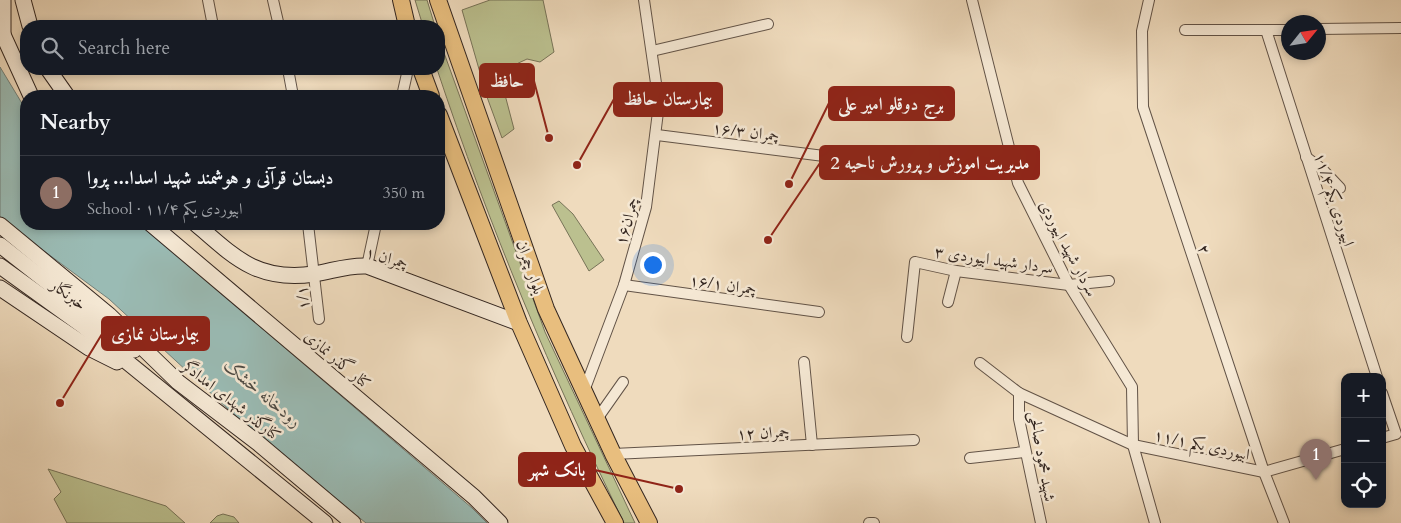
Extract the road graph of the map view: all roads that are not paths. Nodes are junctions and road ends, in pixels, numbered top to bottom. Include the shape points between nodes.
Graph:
1 (2, 0) edge
2 (23, 0) edge
3 (208, 0) edge
4 (273, 0) edge
5 (400, 0) edge
6 (438, 0) edge
7 (644, 0) edge
8 (972, 0) edge
9 (1149, 0) edge
10 (28, 20) edge
11 (212, 20) edge
12 (278, 20) edge
13 (405, 20) edge
14 (445, 20) edge
15 (445, 20) edge
16 (768, 24) dead end
17 (1401, 28) edge
18 (1326, 29) edge
19 (1185, 30) dead end
20 (1266, 30) junction
21 (1281, 30) edge
22 (1, 32) edge
23 (652, 51) junction
24 (20, 73) edge
25 (21, 75) edge
26 (52, 75) edge
27 (289, 75) edge
28 (407, 75) edge
29 (423, 75) edge
30 (28, 90) edge
31 (63, 90) edge
32 (291, 90) edge
33 (403, 90) edge
34 (429, 90) edge
35 (445, 131) edge
36 (657, 135) junction
37 (832, 156) dead end
38 (1306, 157) junction
39 (1340, 188) dead end
40 (0, 225) edge
41 (158, 230) edge
42 (203, 230) edge
43 (309, 230) edge
44 (375, 230) edge
45 (0, 245) edge
46 (0, 266) edge
47 (367, 266) junction
48 (956, 271) junction
49 (314, 274) junction
50 (1109, 281) dead end
51 (624, 285) junction
52 (1069, 285) junction
53 (0, 288) edge
54 (948, 302) dead end
55 (818, 312) dead end
56 (319, 319) dead end
57 (518, 323) junction
58 (907, 337) dead end
59 (804, 362) dead end
60 (980, 363) dead end
61 (1376, 373) edge
62 (145, 377) junction
63 (178, 382) junction
64 (623, 382) dead end
65 (584, 391) junction
66 (1019, 393) junction
67 (1386, 405) edge
68 (597, 419) junction
69 (1386, 437) edge
70 (914, 440) dead end
71 (812, 445) junction
72 (1133, 445) junction
73 (1341, 449) edge
74 (1024, 452) junction
75 (613, 454) junction
76 (970, 458) dead end
77 (1264, 472) junction
78 (325, 523) edge
79 (353, 523) edge
80 (500, 523) edge
81 (615, 523) edge
82 (649, 523) edge
83 (1041, 523) edge
84 (1155, 523) edge
85 (1284, 523) edge

1 - 22 main road
2 - 10 main road
3 - 11 street
4 - 12 street
5 - 13 main road
6 - 15 main road, بلوار چمران
7 - 23 street, چمران۱۶
8 - 52 street, سردار شهید ابیوردی via 1018,184
9 - 77 street, ۲ via 1142,31 1143,107
14 - 65 main road, بلوار چمران via 546,309
16 - 23 street
17 - 18 street
19 - 20 street
20 - 21 street
20 - 38 street, ۱۱/۴ ابیوردی یکم
22 - 24 main road
23 - 36 street, چمران۱۶ via 660,104
25 - 30 main road
26 - 31 main road
27 - 32 street
28 - 33 street
29 - 34 main road
35 - 57 main road, بلوار چمران
36 - 37 street, ۱۶/۳ چمران
36 - 51 street, چمران۱۶ via 646,207
38 - 39 street
38 - 61 street, ۱۱/۴ ابیوردی یکم
40 - 63 main road, کنارگذر شهدای امدادگر via 109,315
41 - 80 main road, کنار گذر نمازی via 474,497
42 - 49 main road, چمران ۱ via 229,253 258,270 280,275
43 - 49 street, ۱/۱
44 - 47 street
45 - 63 main road
46 - 62 main road, خبرنگار
47 - 49 main road, چمران ۱ via 348,265
47 - 57 main road, چمران ۱
48 - 52 street, ۳ سردار شهید ابیوردی
48 - 54 street
48 - 58 street, ۳ سردار شهید ابیوردی via 915,262
49 - 56 street, ۱/۱
50 - 52 street
51 - 55 street, ۱۶/۱ چمران
51 - 65 street, چمران۱۶
52 - 72 street, سردار شهید ابیوردی via 1132,387
53 - 62 main road via 89,348
57 - 81 main road, بلوار چمران via 574,446
59 - 71 street
60 - 66 street, شهید محمود صالحی
62 - 78 main road, خبرنگار
63 - 79 main road, کنارگذر شهدای امدادگر via 258,442
64 - 68 street
65 - 68 main road, بلوار چمران
66 - 72 street, شهید محمود صالحی
66 - 74 street, شهید محمود صالحی
67 - 69 street via 1396,434
68 - 75 main road, بلوار چمران
70 - 71 street, ۱۲ چمران
71 - 75 street, ۱۲ چمران
72 - 77 street, ۱۱/۱ ابیوردی یکم
72 - 84 street, سردار شهید ابیوردی
73 - 77 street
74 - 76 street
74 - 83 street, شهید محمود صالحی
75 - 82 main road, بلوار چمران
77 - 85 street, ۲

